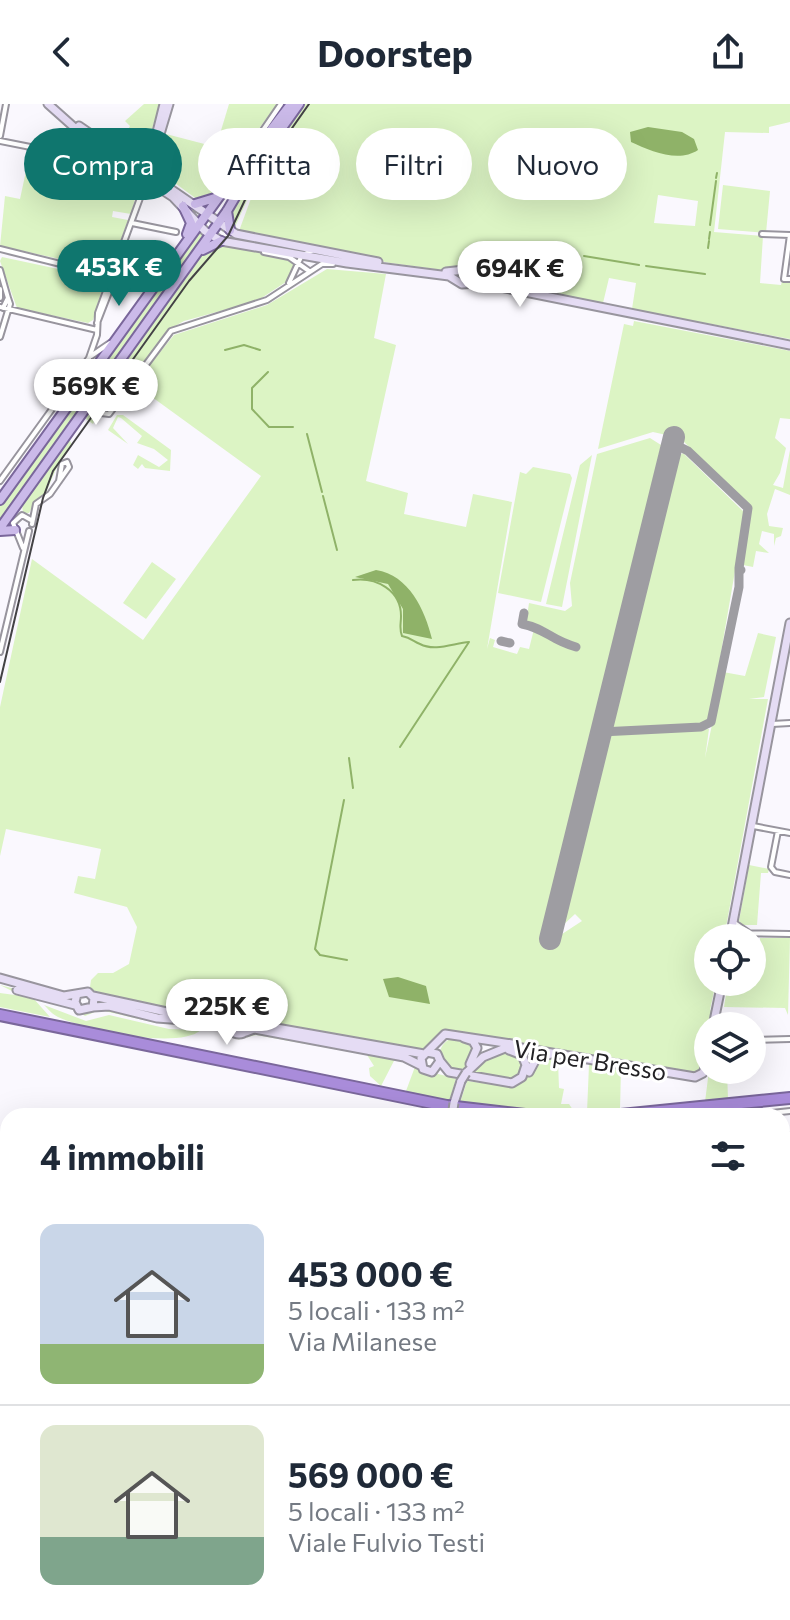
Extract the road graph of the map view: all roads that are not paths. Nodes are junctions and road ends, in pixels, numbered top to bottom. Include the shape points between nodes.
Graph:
1 (6, 104) edge
2 (48, 104) edge
3 (55, 104) edge
4 (166, 104) edge
5 (281, 104) edge
6 (291, 104) edge
7 (299, 104) edge
8 (1, 122) edge
9 (75, 128) edge
10 (81, 128) edge
11 (160, 128) edge
12 (264, 128) edge
13 (272, 128) edge
14 (0, 138) edge
15 (24, 143) edge
16 (182, 196) edge
17 (140, 200) edge
18 (176, 200) edge
19 (209, 200) edge
20 (217, 200) edge
21 (220, 200) edge
22 (195, 204) junction
23 (183, 206) junction
24 (229, 208) junction
25 (207, 213) junction
26 (219, 222) junction
27 (132, 223) junction
28 (198, 224) junction
29 (230, 230) junction
30 (176, 232) dead end
31 (762, 234) dead end
32 (210, 235) junction
33 (790, 235) edge
34 (221, 241) junction
35 (247, 245) junction
36 (311, 250) junction
37 (2, 251) edge
38 (196, 255) junction
39 (302, 255) junction
40 (318, 258) junction
41 (298, 265) junction
42 (358, 265) junction
43 (166, 269) junction
44 (315, 269) junction
45 (0, 270) edge
46 (458, 276) junction
47 (113, 277) junction
48 (787, 279) edge
49 (2, 289) edge
50 (282, 290) junction
51 (0, 298) edge
52 (4, 308) edge
53 (97, 323) junction
54 (86, 326) junction
55 (97, 330) junction
56 (0, 337) edge
57 (116, 339) junction
58 (790, 343) edge
59 (89, 358) junction
60 (120, 398) junction
61 (40, 472) junction
62 (60, 479) dead end
63 (0, 481) edge
64 (0, 500) edge
65 (34, 511) junction
66 (24, 515) junction
67 (32, 524) junction
68 (0, 530) edge
69 (15, 531) junction
70 (29, 531) junction
71 (23, 551) junction
72 (790, 623) edge
73 (0, 652) edge
74 (786, 664) edge
75 (790, 723) edge
76 (770, 724) junction
77 (751, 826) junction
78 (778, 831) junction
79 (790, 833) edge
80 (790, 875) edge
81 (733, 922) joint
82 (736, 924) edge
83 (766, 934) edge
84 (790, 934) edge
85 (0, 980) edge
86 (77, 994) junction
87 (93, 995) junction
88 (75, 1005) junction
89 (93, 1007) junction
90 (232, 1017) junction
91 (0, 1018) edge
92 (248, 1019) junction
93 (231, 1030) junction
94 (246, 1032) junction
95 (790, 1039) edge
96 (766, 1040) edge
97 (522, 1046) junction
98 (426, 1053) junction
99 (578, 1056) junction
100 (439, 1059) junction
101 (420, 1065) junction
102 (436, 1070) junction
103 (694, 1076) edge
104 (463, 1077) junction
105 (790, 1098) edge
106 (434, 1108) edge
107 (453, 1108) edge
108 (464, 1108) edge
109 (691, 1108) edge

1 - 8 street
2 - 9 street
3 - 10 street
4 - 11 street
5 - 12 street
6 - 13 main road
7 - 24 main road
8 - 14 street
14 - 15 street
16 - 22 street
17 - 27 street
18 - 23 street
19 - 22 main road
20 - 25 main road
21 - 24 main road
22 - 25 street
23 - 28 street
23 - 43 main road via 191,228
24 - 26 main road
24 - 29 main road
25 - 26 street
25 - 28 main road
26 - 29 street
26 - 32 main road
27 - 30 street
27 - 47 street
28 - 32 street
28 - 43 main road
29 - 36 street
31 - 33 street
32 - 34 street
32 - 38 main road
33 - 48 street
34 - 35 street
34 - 38 main road
35 - 39 street
35 - 41 street via 289,257
36 - 39 street
36 - 40 street
36 - 46 street
37 - 47 street
38 - 61 main road
39 - 40 street
39 - 41 street
40 - 42 street
40 - 44 street
41 - 44 street
41 - 50 street via 296,276
42 - 44 street via 326,263
42 - 46 street
43 - 57 main road
44 - 50 street
45 - 49 street
46 - 58 street
47 - 53 street
49 - 51 street
49 - 52 street via 8,298
50 - 60 street via 256,304 171,331
52 - 54 street
52 - 56 street
53 - 54 street
53 - 55 street
54 - 55 street
55 - 59 street
57 - 59 street
57 - 64 main road
59 - 63 street
60 - 60 street via 102,406 101,413 108,415
61 - 66 main road via 21,504
61 - 68 main road
62 - 65 street
65 - 66 street
65 - 67 street
66 - 67 street
66 - 69 street via 14,520
67 - 70 street
68 - 69 main road
69 - 70 street
69 - 71 street
70 - 71 street
71 - 73 street
72 - 74 street
74 - 76 street
75 - 76 street
76 - 77 street
77 - 78 street
77 - 81 street
78 - 79 street
78 - 80 street via 771,867
81 - 82 street
83 - 84 street
85 - 86 street via 42,992
85 - 88 street
86 - 87 street
86 - 88 street
87 - 89 street
87 - 90 street via 176,1014
88 - 89 street via 85,1011
89 - 93 street via 213,1022
90 - 92 street
90 - 93 street
91 - 106 highway
91 - 108 highway
92 - 94 street
92 - 98 street
93 - 94 street
94 - 101 street via 254,1029 404,1057
95 - 96 street
97 - 98 street via 449,1033
97 - 99 street, Via per Bresso
97 - 104 street, Via per Bresso via 491,1052
98 - 100 street
98 - 101 street
99 - 102 street via 539,1056 513,1086
99 - 103 street, Via per Bresso
100 - 102 street
100 - 104 street via 439,1043 447,1036 473,1041 476,1054
100 - 104 street via 449,1072 509,1083 520,1079 526,1065 519,1053 506,1050
101 - 102 street via 427,1072
104 - 107 street, bridge
105 - 109 highway

